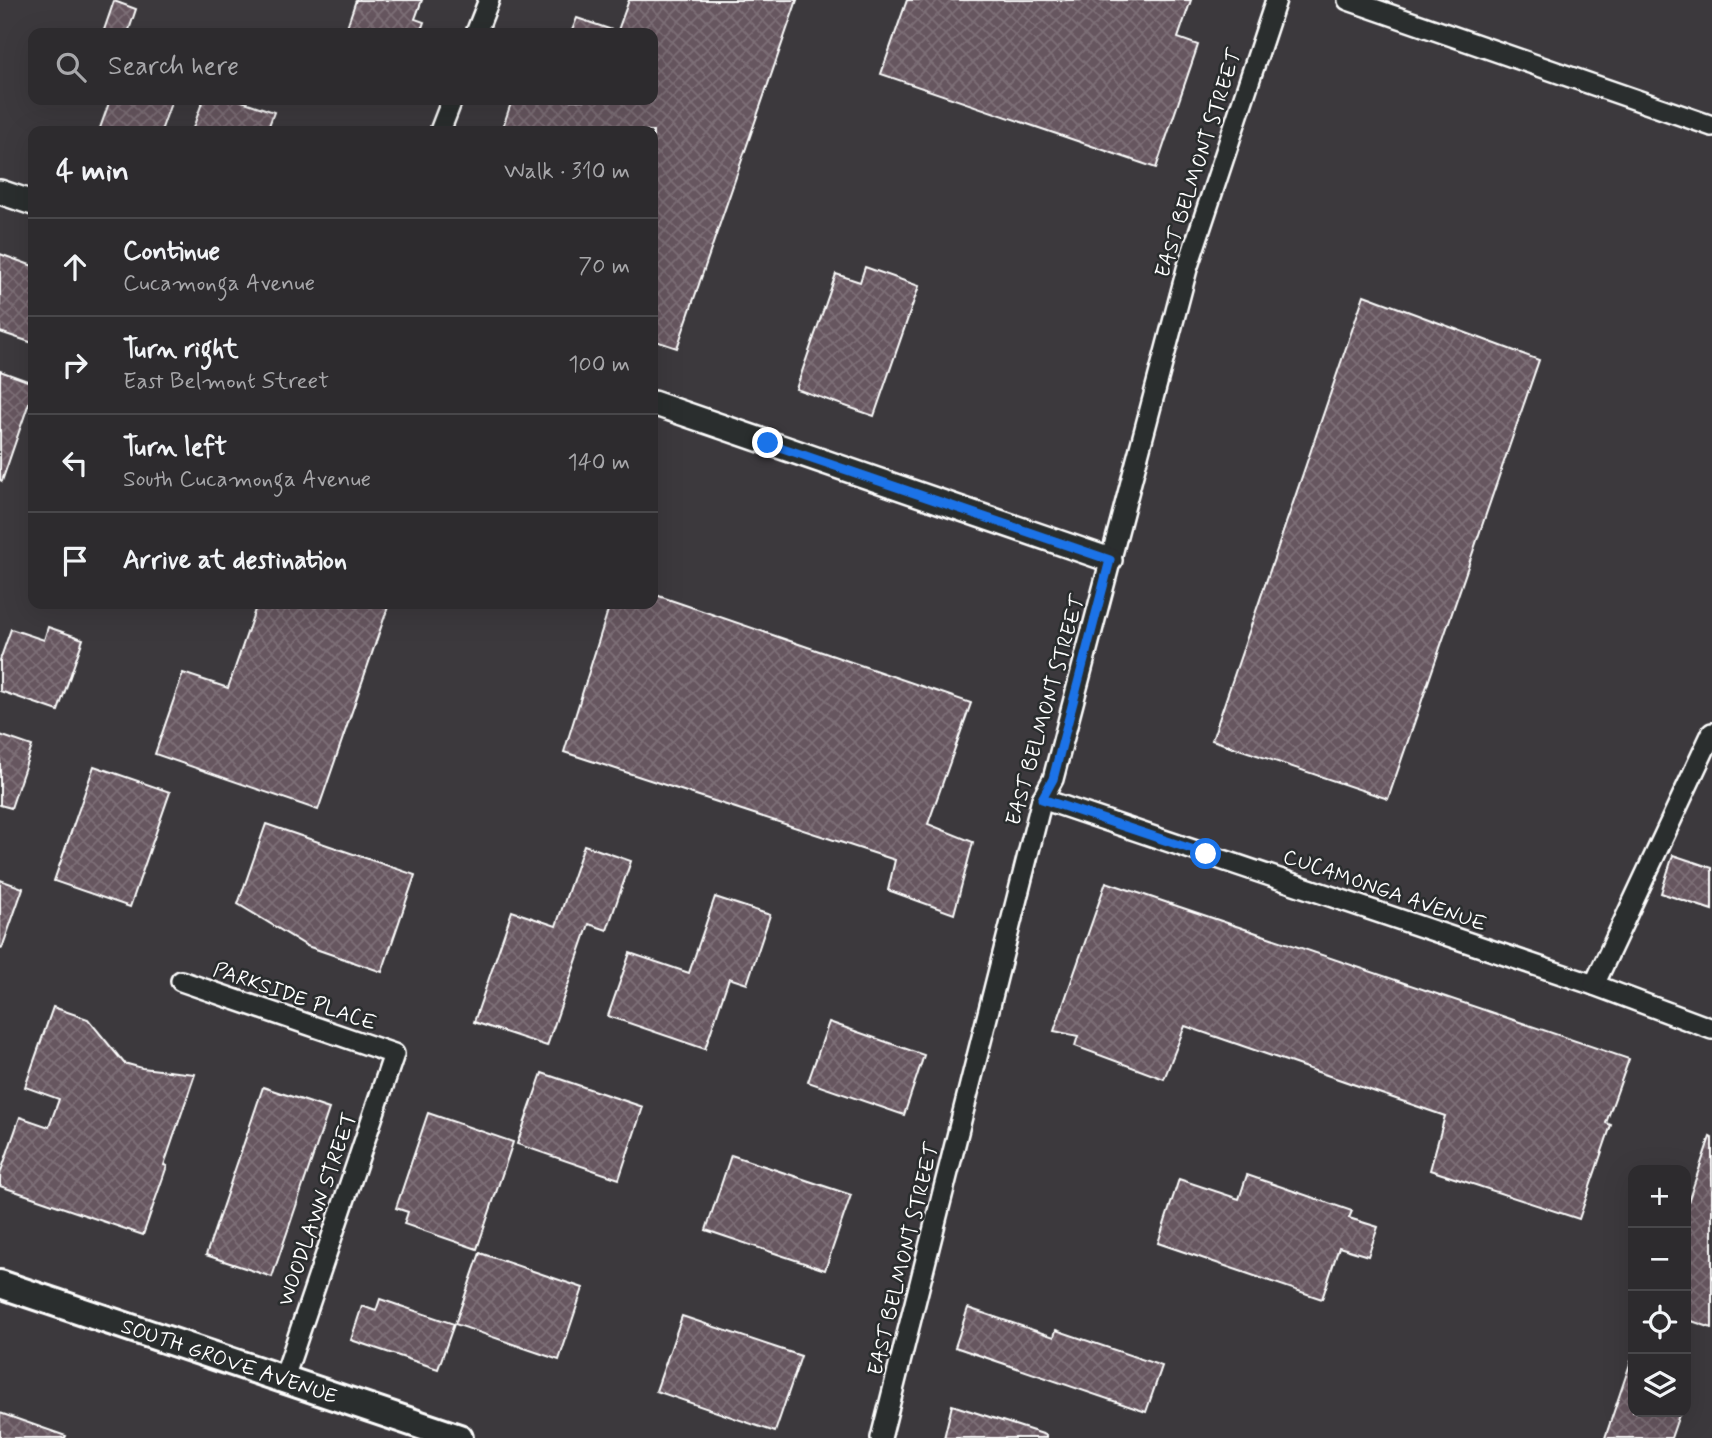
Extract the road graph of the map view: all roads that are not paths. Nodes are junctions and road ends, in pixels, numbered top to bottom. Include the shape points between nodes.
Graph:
1 (488, 0) edge
2 (1276, 0) edge
3 (1348, 0) edge
4 (478, 28) edge
5 (450, 105) edge
6 (442, 126) edge
7 (1712, 126) edge
8 (0, 192) edge
9 (28, 201) edge
10 (658, 405) edge
11 (1110, 560) junction
12 (1712, 733) edge
13 (1042, 799) junction
14 (181, 981) dead end
15 (1594, 985) junction
16 (1712, 1029) edge
17 (394, 1054) joint
18 (0, 1284) edge
19 (284, 1378) junction
20 (459, 1438) edge
21 (881, 1438) edge

1 - 4 street
2 - 11 street, EAST BELMONT STREET via 1186,268
3 - 7 street
5 - 6 street
8 - 9 street
10 - 11 street
11 - 13 street, EAST BELMONT STREET via 1053,779
12 - 15 street
13 - 15 street, CUCAMONGA AVENUE
13 - 21 street, EAST BELMONT STREET
14 - 17 street, PARKSIDE PLACE
15 - 16 street, CUCAMONGA AVENUE
17 - 19 street, WOODLAWN STREET
18 - 19 main road, SOUTH GROVE AVENUE
19 - 20 main road, SOUTH GROVE AVENUE

